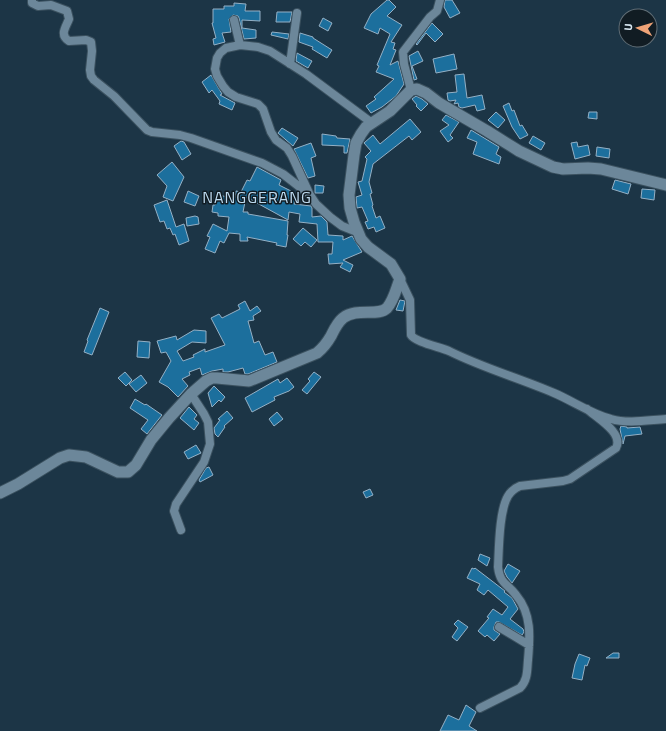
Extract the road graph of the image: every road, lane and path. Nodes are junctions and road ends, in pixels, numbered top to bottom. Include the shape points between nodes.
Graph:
1 (32, 0) edge
2 (440, 0) edge
3 (297, 13) dead end
4 (234, 20) dead end
5 (240, 45) junction
6 (290, 64) junction
7 (411, 90) junction
8 (372, 123) junction
9 (666, 185) edge
10 (310, 195) junction
11 (358, 232) junction
12 (400, 279) junction
13 (191, 394) junction
14 (587, 409) junction
15 (666, 419) edge
16 (0, 492) edge
17 (181, 530) dead end
18 (499, 627) dead end
19 (529, 645) junction
20 (480, 708) dead end

1 - 10 street via 35,5 51,5 67,11 69,18 63,36 69,41 91,42 91,76 147,130 191,138 262,163 283,174
2 - 7 street via 437,11 403,52
3 - 6 street
4 - 5 street
5 - 6 street via 270,51
5 - 10 street via 226,48 220,53 215,69 217,76 228,92 258,104 262,109 271,132 292,156
6 - 8 street via 316,80
7 - 8 street via 390,111
7 - 9 street via 417,89 426,93 519,151 553,167 564,170 601,169
8 - 11 street via 366,127 356,143 351,170 350,208
10 - 11 street via 330,217 342,226
11 - 12 street via 368,247 391,264
12 - 13 street via 387,309 381,312 355,312 347,315 341,319 324,348 317,354 249,381 212,378
12 - 14 street via 410,300 413,338 554,393
13 - 16 street via 151,440 128,472 118,472 81,455 64,456
13 - 17 street via 208,422 210,444 204,462 176,504 174,511
14 - 15 street via 612,420
14 - 19 street via 614,431 618,444 616,448 563,481 515,488 508,495 504,505 499,576 523,605 530,632
18 - 19 street
19 - 20 street via 524,684

